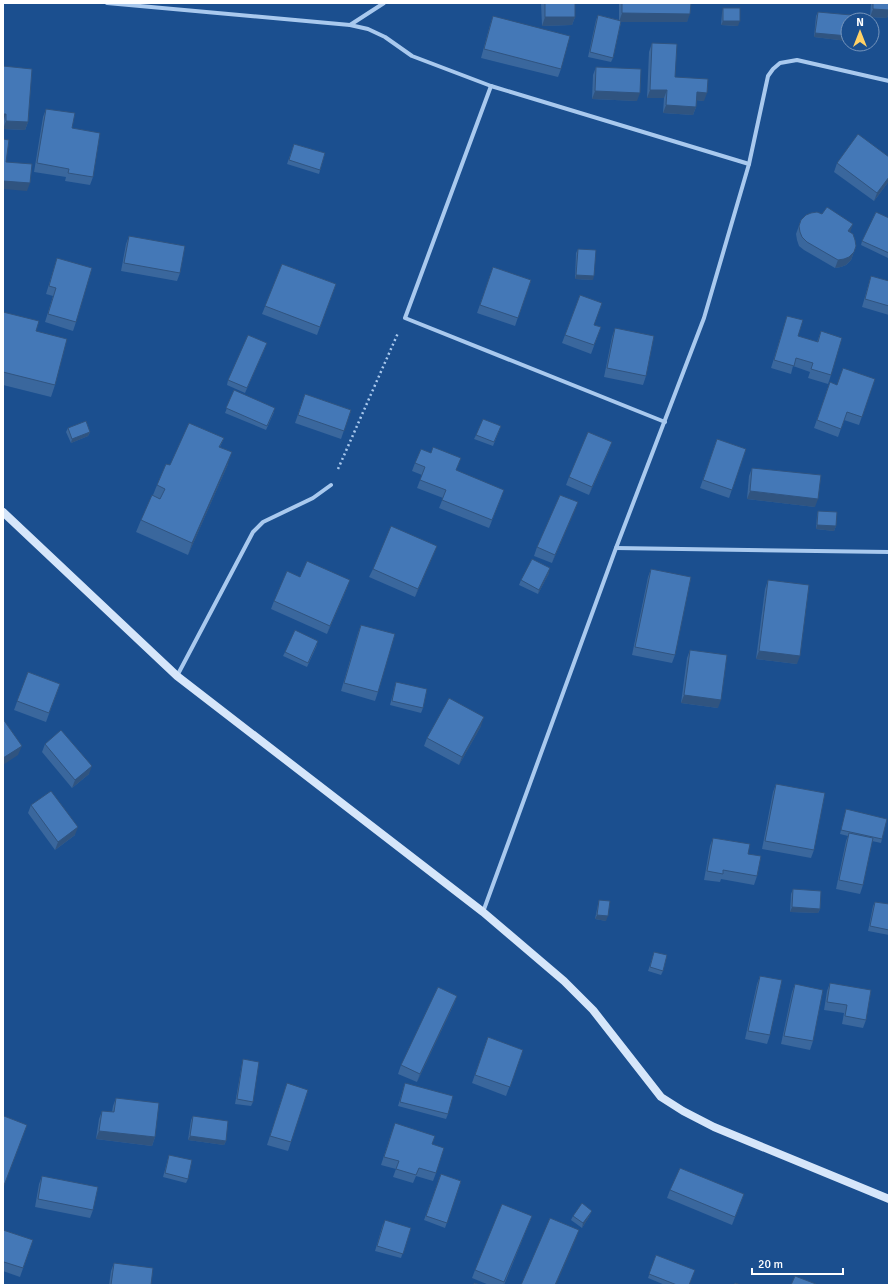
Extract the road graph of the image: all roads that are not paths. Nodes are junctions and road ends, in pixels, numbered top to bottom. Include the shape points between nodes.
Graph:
1 (107, 3) edge
2 (384, 3) edge
3 (350, 25) junction
4 (889, 81) edge
5 (491, 86) junction
6 (749, 164) junction
7 (665, 422) junction
8 (330, 485) road end
9 (3, 512) edge
10 (616, 548) junction
11 (889, 552) edge
12 (177, 676) junction
13 (483, 912) junction
14 (889, 1199) edge

1 - 3 street
2 - 3 street
3 - 5 street via 368,29 385,37 412,56
4 - 6 street via 796,60 780,63 768,76
5 - 6 street
5 - 7 street via 405,318
6 - 7 street via 704,318
7 - 10 street
8 - 12 street via 313,498 263,522 253,532
9 - 12 street
10 - 11 street
10 - 13 street
12 - 13 street
13 - 14 street via 564,981 593,1010 661,1097 714,1127

